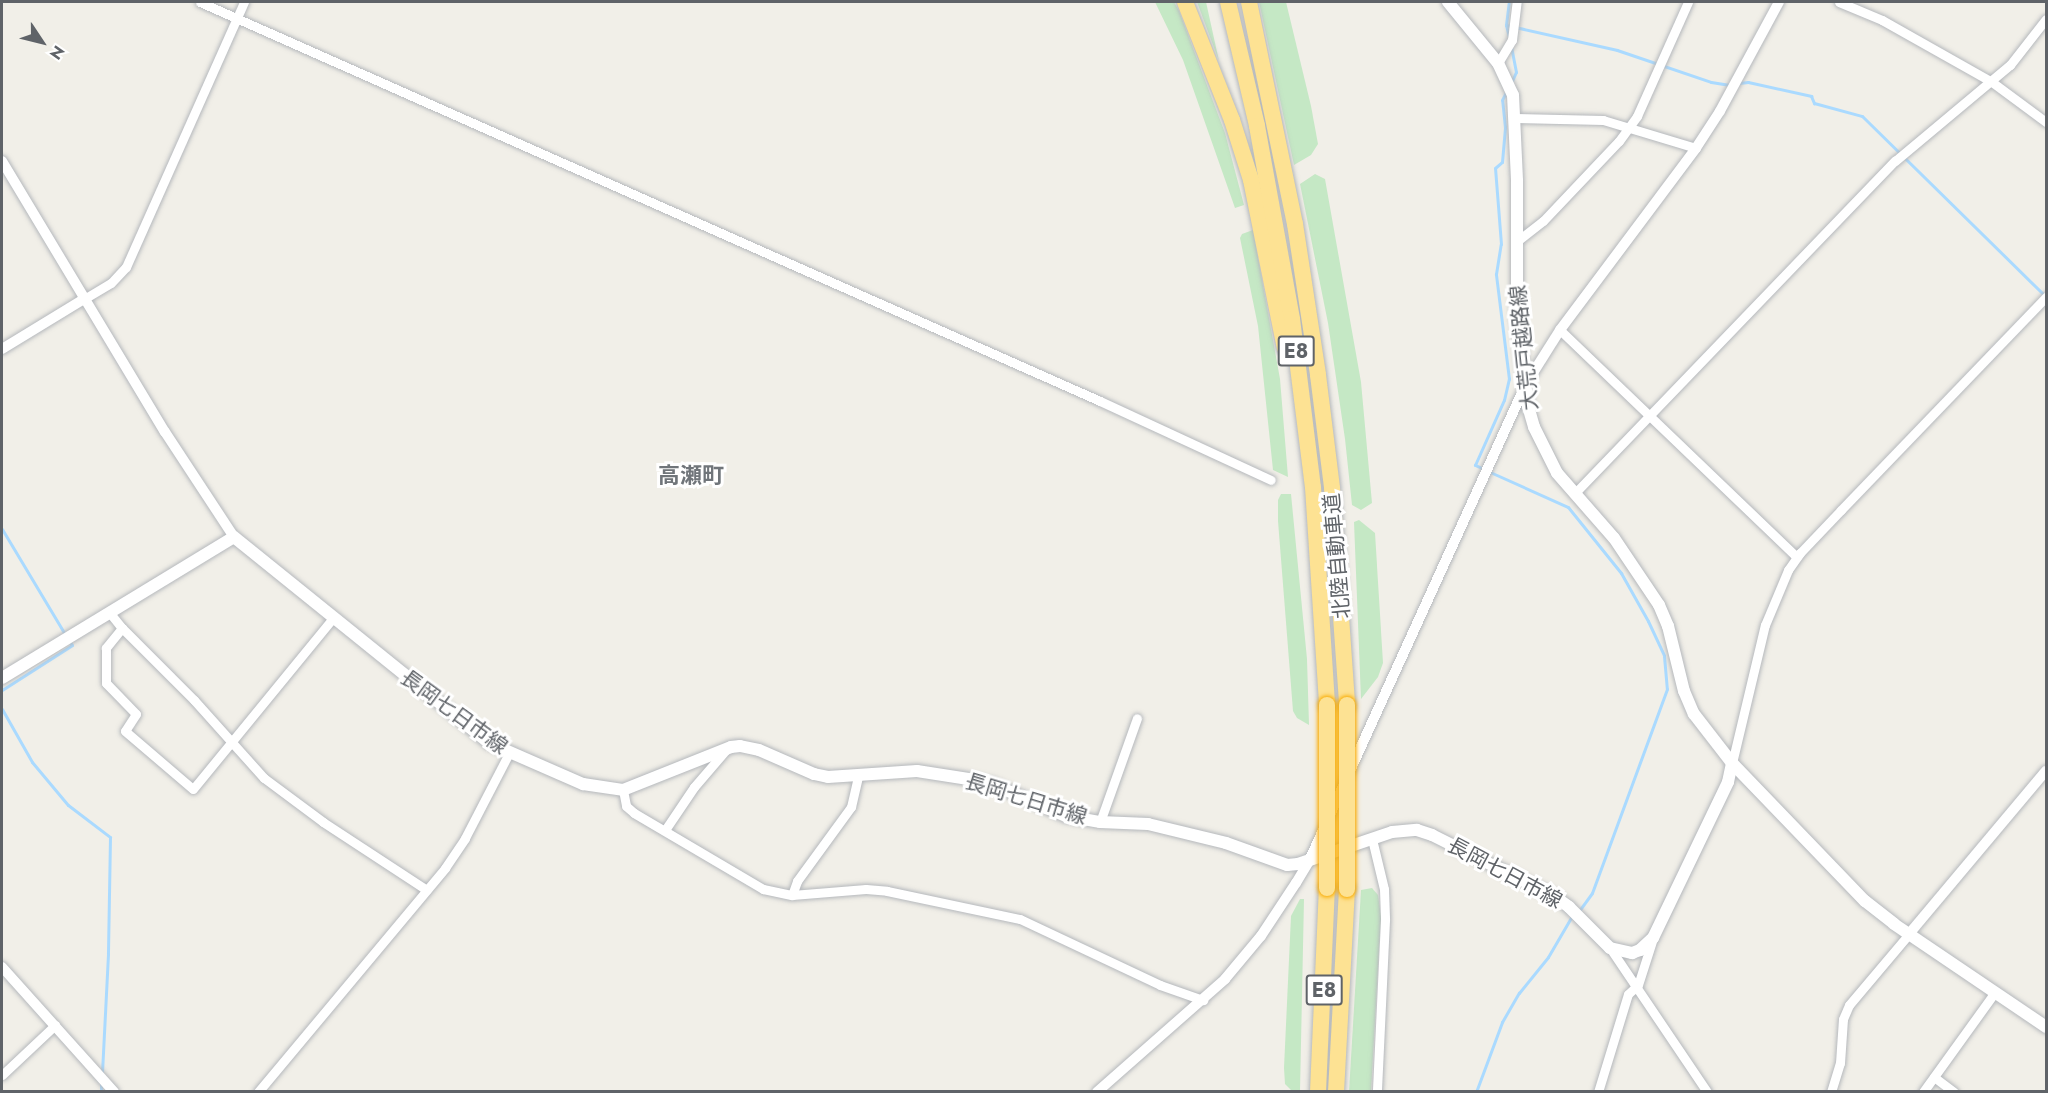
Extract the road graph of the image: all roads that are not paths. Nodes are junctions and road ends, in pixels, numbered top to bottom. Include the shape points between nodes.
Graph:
1 (200, 2) edge
2 (244, 2) edge
3 (1185, 2) edge
4 (1228, 2) edge
5 (1248, 2) edge
6 (1448, 2) edge
7 (1517, 2) edge
8 (1688, 2) edge
9 (1779, 2) edge
10 (1839, 2) edge
11 (237, 17) junction
12 (2046, 19) edge
13 (1498, 63) junction
14 (1992, 82) junction
15 (1516, 118) junction
16 (2046, 122) edge
17 (1628, 126) junction
18 (1695, 148) junction
19 (2, 161) edge
20 (1516, 242) junction
21 (2046, 297) edge
22 (84, 299) junction
23 (1560, 330) junction
24 (2, 349) edge
25 (1526, 384) junction
26 (1650, 415) junction
27 (1270, 480) dead end
28 (1574, 494) junction
29 (234, 537) junction
30 (1797, 557) junction
31 (1320, 572) junction
32 (109, 612) junction
33 (333, 618) junction
34 (122, 628) junction
35 (2, 678) edge
36 (1137, 718) dead end
37 (232, 743) junction
38 (726, 750) junction
39 (509, 753) junction
40 (1732, 763) junction
41 (2046, 771) edge
42 (858, 776) junction
43 (623, 790) junction
44 (1100, 822) junction
45 (665, 830) junction
46 (1372, 839) junction
47 (1309, 861) junction
48 (427, 890) junction
49 (792, 895) junction
50 (1909, 934) junction
51 (1653, 939) junction
52 (1610, 948) junction
53 (2, 967) edge
54 (1638, 985) junction
55 (1995, 992) junction
56 (1203, 1000) junction
57 (55, 1025) junction
58 (2046, 1027) edge
59 (2, 1075) edge
60 (1934, 1077) junction
61 (114, 1092) edge
62 (258, 1092) edge
63 (1097, 1092) edge
64 (1318, 1092) edge
65 (1336, 1092) edge
66 (1377, 1092) edge
67 (1598, 1092) edge
68 (1707, 1092) edge
69 (1831, 1092) edge
70 (1923, 1092) edge
71 (1954, 1092) edge

1 - 11 street
2 - 11 street
3 - 31 highway, 北陸自動車道 / E8 via 1232,120 1251,180 1296,409
4 - 31 highway, 北陸自動車道 / E8 via 1257,126 1292,319
5 - 65 highway, 北陸自動車道 / E8, bridge via 1295,224 1335,520 1347,705 1347,889
6 - 13 main road, 大荒戸越路線
7 - 13 street via 1512,40
8 - 17 street via 1637,116
9 - 18 street via 1720,111
10 - 14 street via 1882,20
11 - 22 street via 126,267 111,283
11 - 27 street
12 - 14 street via 2023,51
13 - 15 main road, 大荒戸越路線 via 1511,87
14 - 16 street
14 - 26 street via 1907,149
15 - 17 street via 1580,117
15 - 20 main road, 大荒戸越路線
17 - 18 street
17 - 20 street via 1619,141 1543,221
18 - 23 street
19 - 22 street
20 - 25 main road, 大荒戸越路線 via 1516,317
21 - 30 street
22 - 24 street
22 - 29 street
23 - 25 street
23 - 26 street
25 - 28 main road, 大荒戸越路線 via 1528,406 1539,440
25 - 47 street
26 - 28 street
26 - 30 street
28 - 40 main road, 大荒戸越路線 via 1614,538 1659,604 1688,703
29 - 32 main road
29 - 33 main road, 長岡七日市線
30 - 40 street via 1774,597 1765,624
31 - 64 highway, 北陸自動車道 / E8, bridge via 1327,705 1327,888
32 - 34 street
32 - 35 main road
33 - 37 street
33 - 39 main road, 長岡七日市線 via 489,742
34 - 37 street
34 - 37 street via 106,648 106,683 136,714 125,731 193,789
36 - 44 street
37 - 48 street via 264,778 301,806
38 - 42 main road, 長岡七日市線 via 740,746 759,750 828,777
38 - 43 main road, 長岡七日市線
38 - 45 street via 694,787
39 - 43 main road, 長岡七日市線 via 583,784
39 - 48 street via 465,838
40 - 50 main road, 大荒戸越路線 via 1848,885
40 - 51 main road via 1728,782
41 - 50 street
42 - 44 main road, 長岡七日市線 via 917,771 948,775 992,784 1066,816
42 - 49 street via 850,807 797,881
43 - 45 street via 626,806
44 - 47 main road, 長岡七日市線 via 1170,829 1226,843 1287,865
45 - 49 street via 763,889
46 - 47 main road, 長岡七日市線
46 - 52 main road, 長岡七日市線 via 1404,830 1432,835 1554,896
46 - 66 street via 1384,890 1386,920
47 - 56 street via 1242,960
48 - 62 street
49 - 56 street via 887,891 1020,919 1160,985
50 - 55 main road, 大荒戸越路線
50 - 69 street via 1849,1005 1843,1019 1840,1063
51 - 52 main road via 1632,953
51 - 54 street
52 - 54 street
53 - 57 street
54 - 67 street via 1628,994
54 - 68 street
55 - 58 main road, 大荒戸越路線
55 - 60 street
56 - 63 street
57 - 59 street
57 - 61 street
60 - 70 street
60 - 71 street

